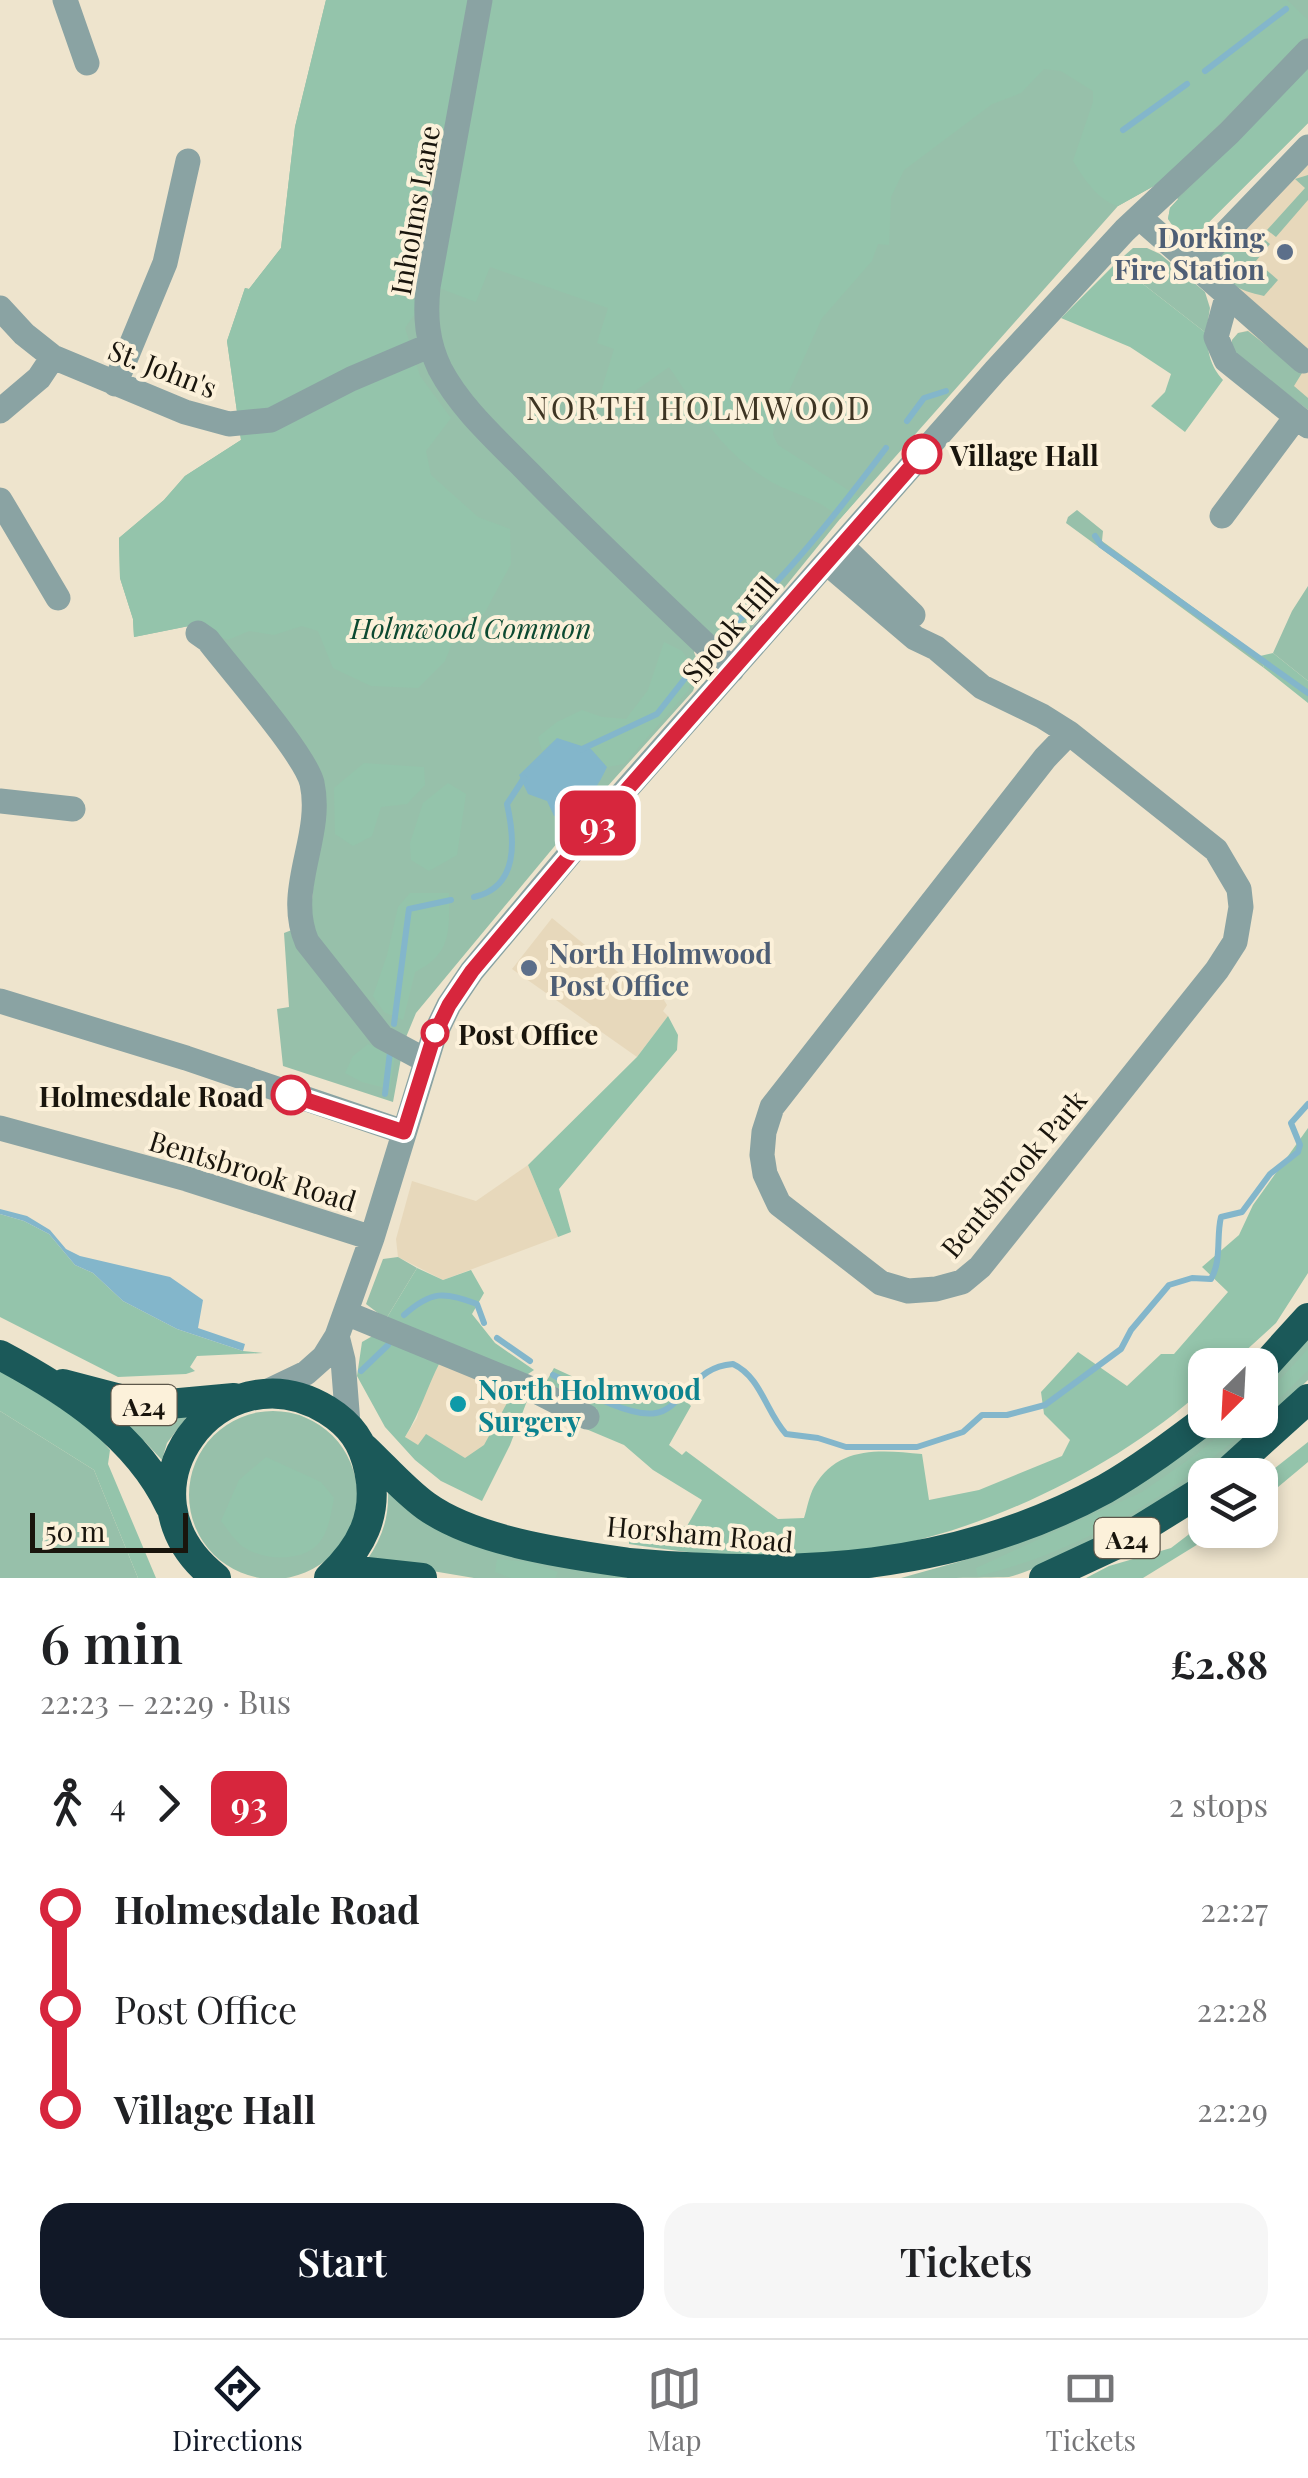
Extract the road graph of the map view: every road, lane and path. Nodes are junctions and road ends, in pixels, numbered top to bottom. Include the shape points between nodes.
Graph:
1 (65, 0) edge
2 (480, 0) edge
3 (1308, 51) edge
4 (87, 64) dead end
5 (1308, 147) edge
6 (188, 161) dead end
7 (1139, 218) junction
8 (1193, 267) junction
9 (1226, 297) junction
10 (0, 308) edge
11 (430, 344) junction
12 (53, 357) junction
13 (1304, 362) dead end
14 (115, 384) junction
15 (0, 411) edge
16 (1302, 422) edge
17 (0, 500) edge
18 (1222, 516) dead end
19 (834, 554) junction
20 (58, 598) dead end
21 (198, 633) dead end
22 (732, 670) junction
23 (1068, 733) junction
24 (0, 802) edge
25 (73, 809) dead end
26 (0, 1001) edge
27 (425, 1060) junction
28 (0, 1128) edge
29 (404, 1132) junction
30 (372, 1238) junction
31 (1308, 1318) edge
32 (341, 1324) junction
33 (1278, 1351) edge
34 (0, 1355) edge
35 (41, 1377) junction
36 (255, 1396) junction
37 (1308, 1399) edge
38 (587, 1417) dead end
39 (1188, 1432) edge
40 (357, 1437) junction
41 (1243, 1458) edge
42 (1188, 1499) edge
43 (170, 1506) junction
44 (216, 1578) edge
45 (328, 1578) edge
46 (340, 1578) edge
47 (422, 1578) edge
48 (1044, 1578) edge

1 - 4 street
2 - 11 street, Inholms Lane via 428,287
3 - 7 street, Spook Hill
5 - 8 street
6 - 14 street via 165,263
7 - 8 street
7 - 19 street, Spook Hill
8 - 9 street
9 - 13 street
9 - 16 street via 1216,338 1226,360
10 - 12 street, St. John's
11 - 14 street, St. John's via 271,420 230,424
11 - 22 street, Inholms Lane via 468,410
12 - 14 street, St. John's
12 - 15 street
16 - 18 street
17 - 20 street
19 - 22 street, Spook Hill
19 - 23 street, Bentsbrook Park via 922,624 936,648 982,687
21 - 27 street via 312,783 312,826 298,900 308,942 382,1037
22 - 27 street, Spook Hill via 472,971
23 - 23 street, Bentsbrook Park via 772,1107 764,1132 765,1174 779,1204 881,1282 908,1291 962,1282 980,1267 1235,942 1239,888 1216,850
24 - 25 street
26 - 29 street
27 - 29 street, Spook Hill
28 - 30 street, Bentsbrook Road
29 - 30 street, Spook Hill
30 - 32 street, Spook Hill
31 - 33 highway
32 - 36 street, Spook Hill via 306,1374
32 - 38 street via 534,1390
32 - 40 street, Spook Hill
34 - 35 highway, A24
35 - 36 highway, A24 via 147,1406
35 - 43 highway, A24 via 127,1442
36 - 40 highway, Horsham Road via 310,1400
36 - 43 highway via 222,1408 184,1443 172,1473
37 - 41 highway
39 - 40 highway, Horsham Road / A24 via 1106,1488 990,1538 876,1567 816,1574 674,1569 487,1534 426,1506
40 - 45 highway via 372,1480 372,1508 363,1539
42 - 48 highway, A24
43 - 44 highway via 179,1537
46 - 47 highway via 367,1572

